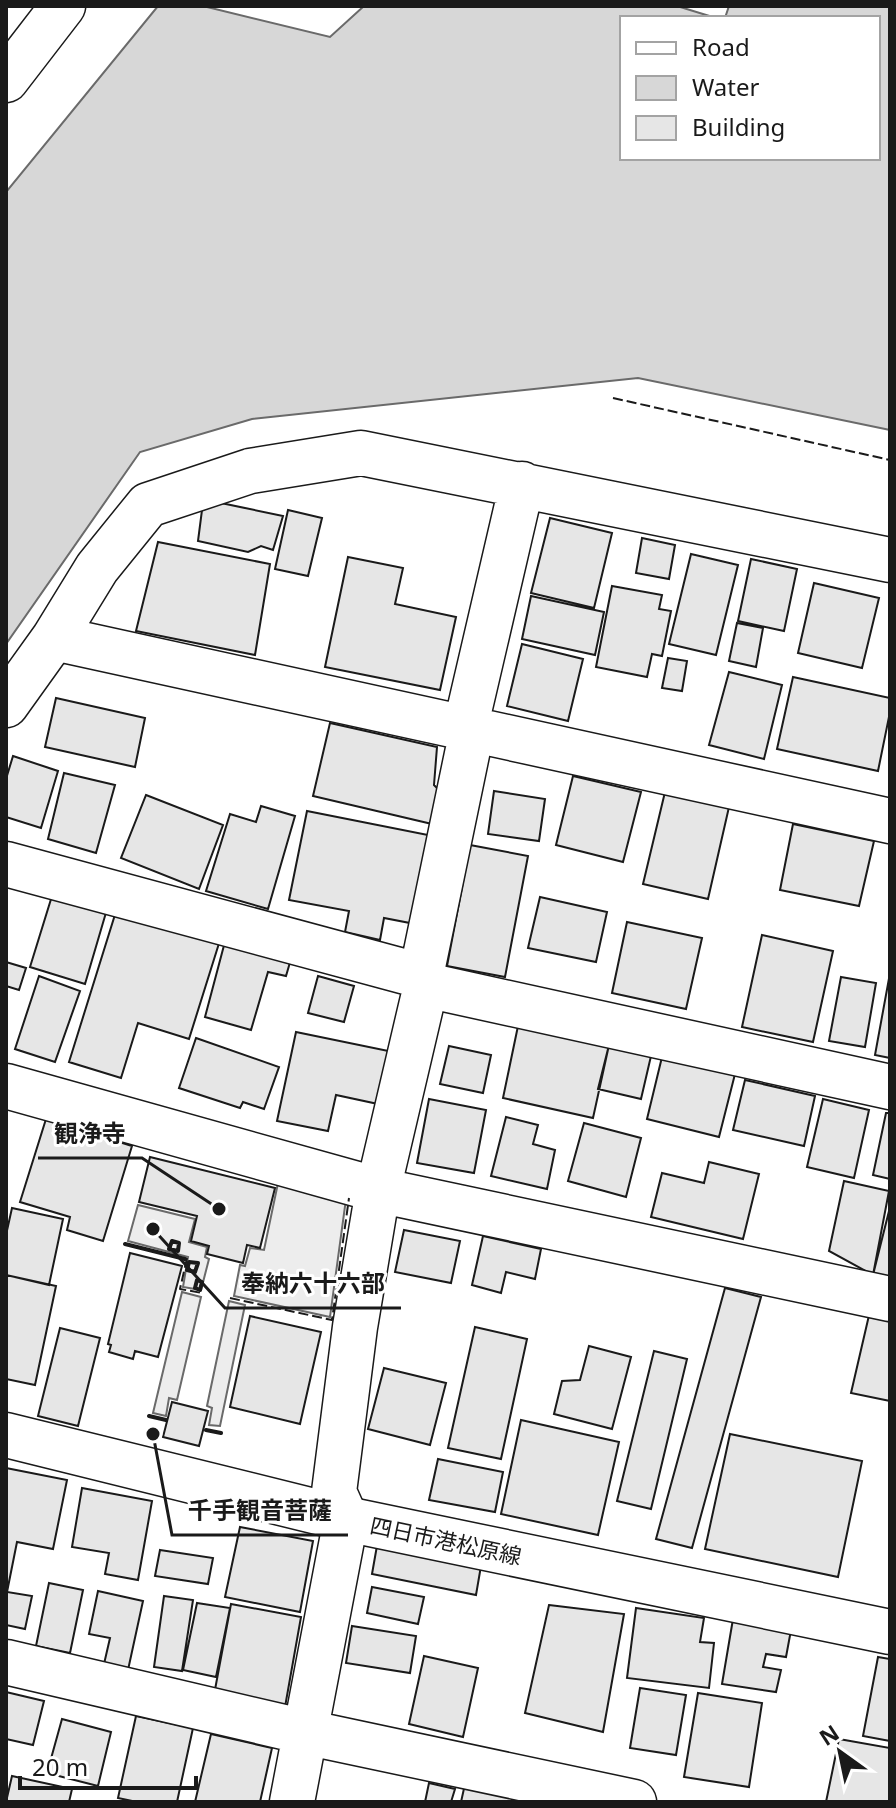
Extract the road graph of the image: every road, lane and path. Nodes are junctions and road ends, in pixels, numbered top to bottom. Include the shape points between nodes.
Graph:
1 (63, 6) edge
2 (6, 80) edge
3 (522, 484) junction
4 (890, 560) edge
5 (54, 638) junction
6 (6, 705) edge
7 (468, 730) junction
8 (890, 821) edge
9 (6, 864) edge
10 (423, 980) junction
11 (6, 1086) edge
12 (890, 1087) edge
13 (378, 1190) junction
14 (890, 1299) edge
15 (6, 1435) edge
16 (346, 1519) junction
17 (890, 1632) edge
18 (6, 1662) edge
19 (305, 1732) junction
20 (292, 1802) edge
21 (634, 1802) edge

1 - 2 street
3 - 4 street
3 - 5 street via 361,453 250,471 148,505 97,568
3 - 7 street
5 - 6 street
5 - 7 street
7 - 8 street
7 - 10 street
9 - 10 street
10 - 12 street
10 - 13 street
11 - 13 street
13 - 14 street
13 - 16 street via 334,1492
15 - 16 street, 四日市港松原線
16 - 17 street, 四日市港松原線
16 - 19 street
18 - 19 street
19 - 20 street
19 - 21 street

